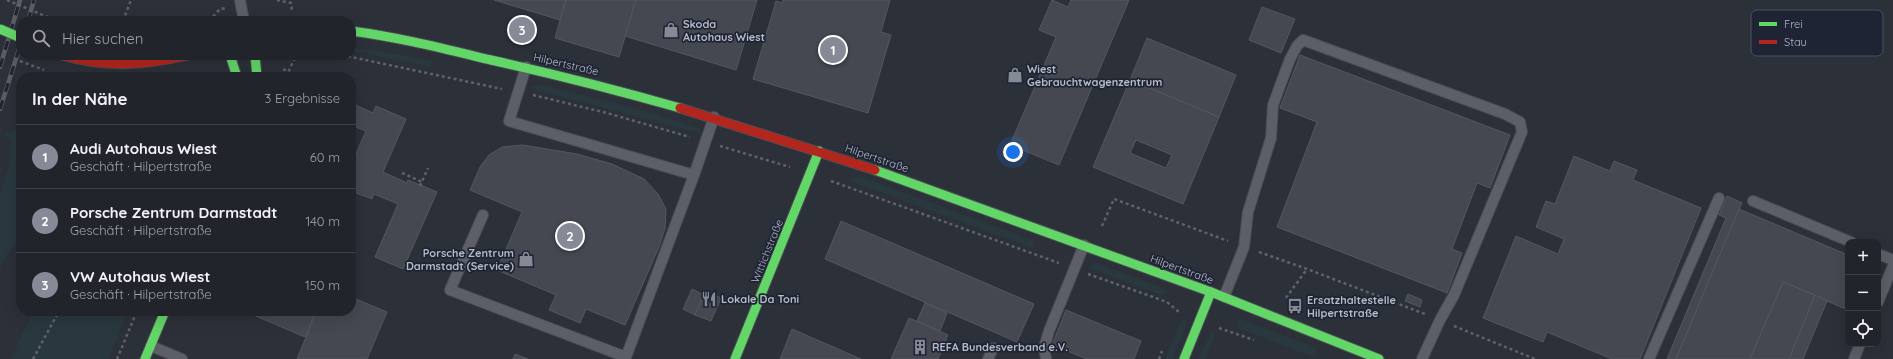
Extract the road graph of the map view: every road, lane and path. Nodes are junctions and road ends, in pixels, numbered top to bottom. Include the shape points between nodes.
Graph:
1 (7, 0) edge
2 (132, 0) edge
3 (240, 0) edge
4 (277, 0) edge
5 (220, 9) dead end
6 (292, 11) dead end
7 (45, 16) edge
8 (125, 16) edge
9 (213, 16) edge
10 (243, 16) edge
11 (0, 29) edge
12 (356, 33) edge
13 (16, 36) edge
14 (356, 58) edge
15 (16, 60) dead end
16 (82, 60) edge
17 (165, 60) edge
18 (231, 60) edge
19 (255, 60) edge
20 (294, 60) edge
21 (526, 67) junction
22 (289, 69) junction
23 (44, 70) dead end
24 (283, 70) dead end
25 (235, 72) edge
26 (257, 72) edge
27 (288, 72) edge
28 (518, 92) junction
29 (714, 117) junction
30 (706, 141) junction
31 (819, 151) junction
32 (428, 168) dead end
33 (402, 173) dead end
34 (811, 174) junction
35 (694, 175) junction
36 (1719, 198) dead end
37 (1753, 201) dead end
38 (483, 215) dead end
39 (1102, 226) dead end
40 (1845, 239) edge
41 (1084, 245) junction
42 (1244, 247) junction
43 (1881, 255) edge
44 (1893, 260) edge
45 (1893, 266) edge
46 (1073, 268) junction
47 (1307, 268) junction
48 (1211, 292) junction
49 (1881, 295) edge
50 (1224, 297) junction
51 (1284, 300) dead end
52 (1183, 314) dead end
53 (56, 316) edge
54 (135, 316) edge
55 (163, 316) edge
56 (1440, 320) junction
57 (1218, 328) dead end
58 (1254, 340) dead end
59 (151, 346) junction
60 (1859, 347) edge
61 (993, 348) dead end
62 (34, 359) edge
63 (117, 359) edge
64 (145, 359) edge
65 (182, 359) edge
66 (735, 359) edge
67 (988, 359) edge
68 (1046, 359) edge
69 (1184, 359) edge
70 (1379, 359) edge
71 (1422, 359) edge
72 (1535, 359) edge
73 (1649, 359) edge
74 (1854, 359) edge

1 - 7 path, bridge
2 - 8 path
3 - 10 lane
4 - 6 path via 291,3
5 - 9 path
11 - 13 main road, bridge
12 - 21 main road, Hilpertstraße
14 - 28 path
15 - 23 path, bridge
16 - 17 main road via 142,65
18 - 25 main road
19 - 26 main road
20 - 22 path
21 - 28 lane
21 - 29 main road, Hilpertstraße via 596,83
22 - 24 path
22 - 27 path
28 - 30 path via 607,113
28 - 35 lane via 509,121
29 - 30 lane
29 - 31 main road, Hilpertstraße
30 - 34 path
30 - 35 lane
31 - 34 main road, Wittichstraße
31 - 41 main road, Hilpertstraße
32 - 33 path via 421,184
34 - 46 path
34 - 66 main road, Wittichstraße
35 - 38 lane via 626,357 450,290
36 - 73 lane
37 - 40 lane
39 - 42 path via 1114,199
41 - 46 lane
41 - 48 main road, Hilpertstraße
42 - 47 path
42 - 50 lane
42 - 56 lane via 1248,212 1271,138 1273,105 1290,59 1297,46 1304,40 1505,114 1520,122 1522,132 1457,288
43 - 44 lane
45 - 49 lane
46 - 52 path via 1167,302
46 - 68 lane via 1044,348
47 - 51 path
47 - 56 path
48 - 50 main road, Hilpertstraße
48 - 69 main road
50 - 70 main road, Hilpertstraße
53 - 62 path
54 - 63 path
55 - 59 main road
56 - 71 lane
56 - 72 path
57 - 58 path
59 - 64 main road
59 - 65 lane
60 - 74 lane
61 - 67 lane

